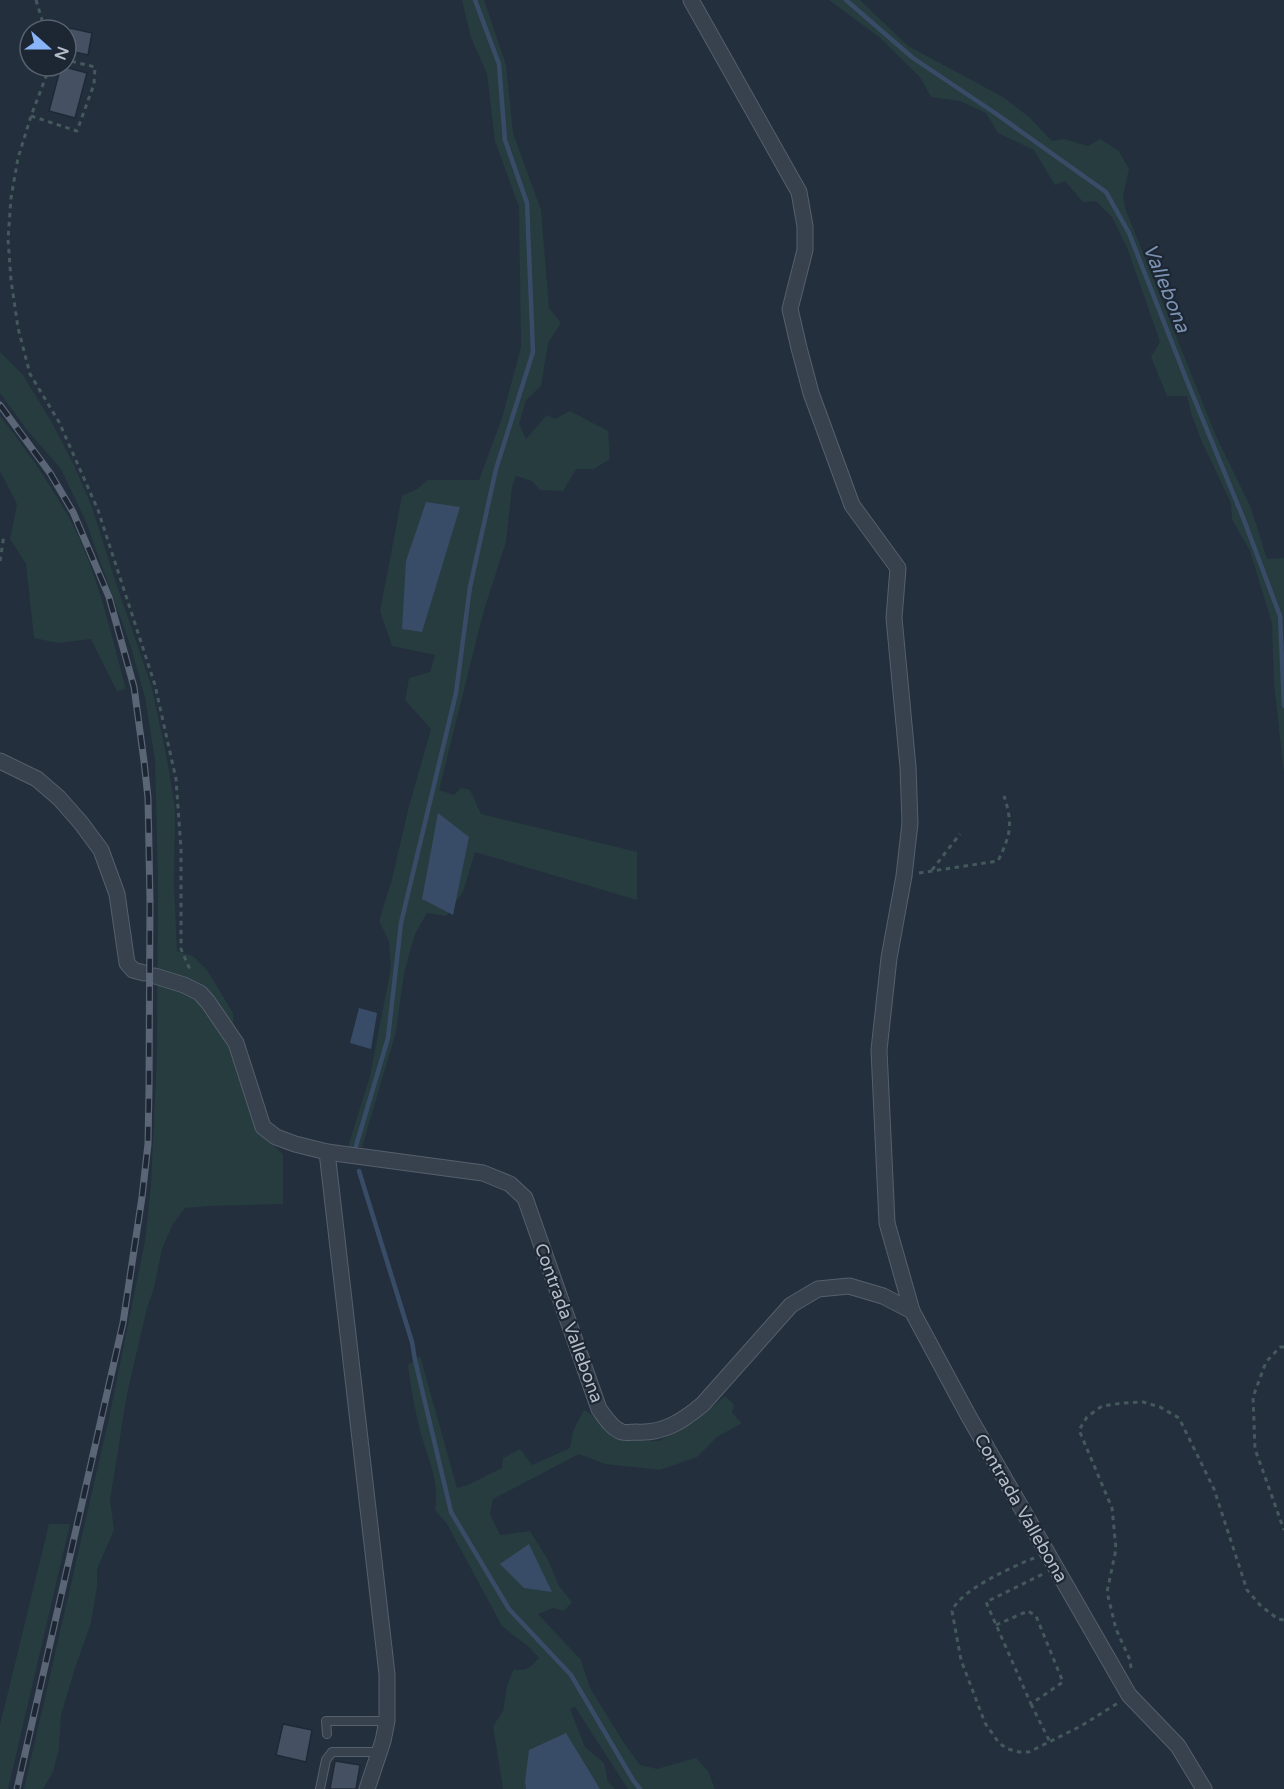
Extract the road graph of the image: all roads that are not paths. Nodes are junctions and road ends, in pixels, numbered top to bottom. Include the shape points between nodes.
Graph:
1 (691, 0) edge
2 (0, 761) edge
3 (327, 1152) junction
4 (912, 1311) junction
5 (387, 1721) junction
6 (327, 1734) dead end
7 (379, 1752) junction
8 (320, 1789) edge
9 (367, 1789) edge
10 (1204, 1789) edge

1 - 4 street via 799,192 805,250 790,309 799,348 852,506 898,568 894,618 910,823 879,1050 887,1222
2 - 3 street, Contrada Vallebona via 37,779 59,798 101,850 117,894 127,963 134,969 184,985 208,1002 236,1043 263,1127 276,1137
3 - 4 street, Contrada Vallebona via 483,1173 510,1184 525,1198 599,1409 621,1432 665,1429 687,1418 791,1305 818,1289 849,1286 883,1296
3 - 5 street via 377,1579 387,1674
4 - 10 street, Contrada Vallebona via 1129,1695 1178,1746
5 - 6 lane via 326,1721
5 - 7 street
7 - 8 lane via 332,1752 326,1760
7 - 9 street

